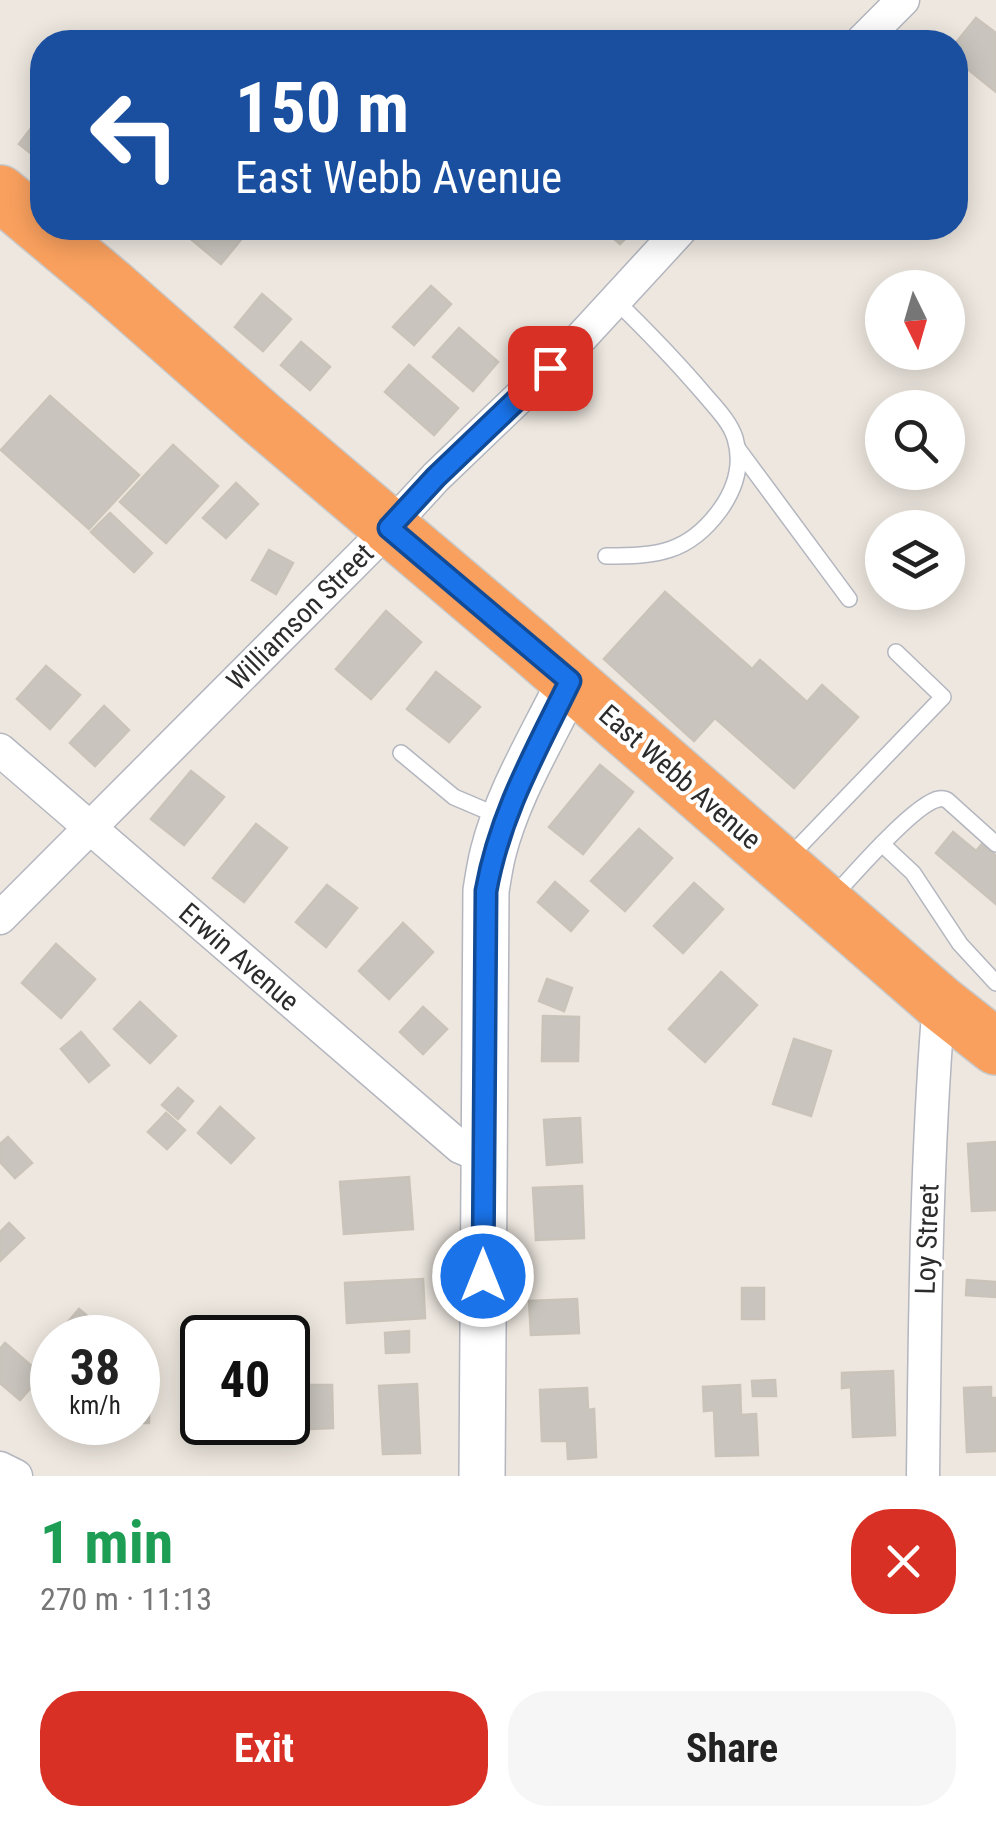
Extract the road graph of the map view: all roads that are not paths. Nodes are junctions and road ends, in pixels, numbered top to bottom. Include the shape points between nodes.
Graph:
1 (903, 0) edge
2 (873, 30) edge
3 (0, 193) edge
4 (30, 218) edge
5 (57, 240) edge
6 (671, 240) edge
7 (615, 300) junction
8 (738, 449) junction
9 (389, 528) junction
10 (606, 556) dead end
11 (849, 599) dead end
12 (896, 652) dead end
13 (570, 681) junction
14 (0, 750) edge
15 (401, 753) dead end
16 (504, 819) junction
17 (89, 828) junction
18 (882, 844) junction
19 (996, 844) edge
20 (781, 866) junction
21 (826, 904) junction
22 (0, 918) edge
23 (996, 983) edge
24 (940, 1002) junction
25 (996, 1047) edge
26 (484, 1157) junction
27 (0, 1468) edge
28 (16, 1476) edge
29 (482, 1476) edge
30 (923, 1476) edge

1 - 2 street
3 - 4 highway, East Webb Avenue
5 - 9 highway, East Webb Avenue
6 - 7 street, Williamson Street
7 - 8 lane via 722,415
7 - 9 street, Williamson Street
8 - 10 lane via 731,494 707,528 678,548
8 - 11 lane
9 - 13 highway, East Webb Avenue
9 - 17 street, Williamson Street
12 - 20 lane via 943,697
13 - 16 street
13 - 20 highway, East Webb Avenue
14 - 17 street, Erwin Avenue
15 - 16 lane via 454,797
16 - 26 street via 486,891
17 - 22 street, Williamson Street
17 - 26 street, Erwin Avenue via 460,1147
18 - 19 lane via 938,798
18 - 21 lane
18 - 23 lane via 913,873 960,944
20 - 21 highway, East Webb Avenue
21 - 24 highway, East Webb Avenue
24 - 25 highway, East Webb Avenue
24 - 30 street, Loy Street via 931,1096
26 - 29 street
27 - 28 street

